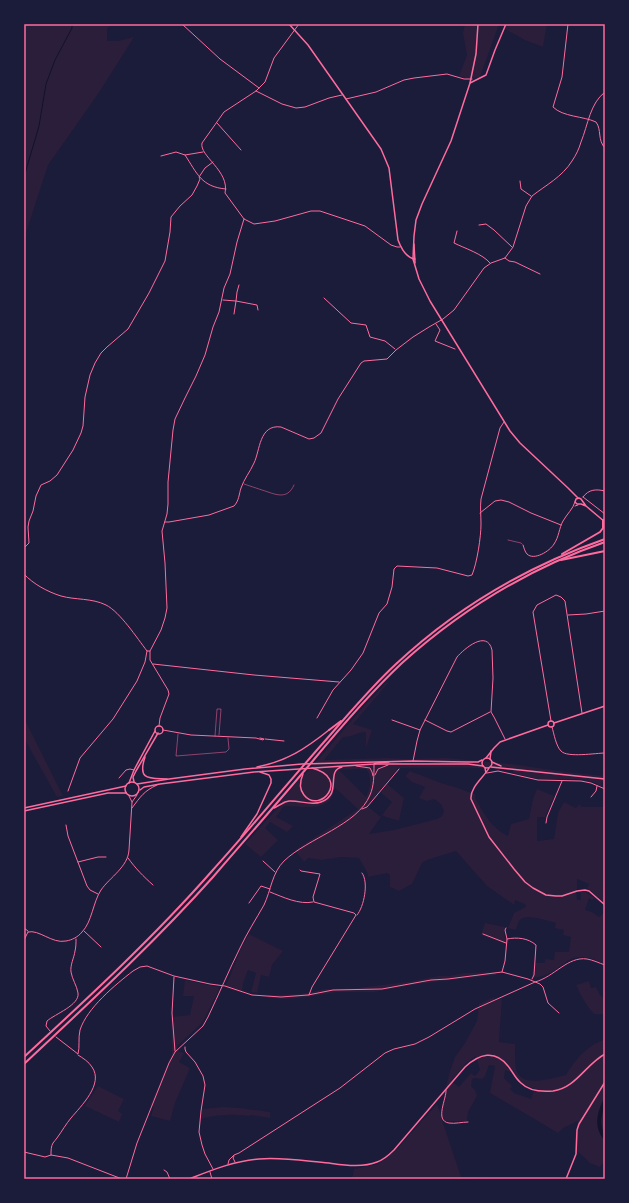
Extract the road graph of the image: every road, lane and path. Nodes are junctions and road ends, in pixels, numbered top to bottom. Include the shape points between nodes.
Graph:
1 (182, 24) edge
2 (289, 24) edge
3 (299, 24) edge
4 (478, 24) edge
5 (506, 24) edge
6 (568, 24) edge
7 (295, 30) junction
8 (472, 79) junction
9 (477, 80) junction
10 (470, 83) junction
11 (259, 88) junction
12 (256, 91) junction
13 (605, 92) edge
14 (343, 95) junction
15 (346, 99) junction
16 (588, 120) junction
17 (216, 122) junction
18 (605, 148) edge
19 (241, 150) dead end
20 (203, 152) junction
21 (185, 154) junction
22 (161, 156) dead end
23 (213, 162) junction
24 (199, 177) junction
25 (520, 181) dead end
26 (226, 189) junction
27 (532, 196) junction
28 (244, 219) junction
29 (479, 225) dead end
30 (457, 231) dead end
31 (400, 247) junction
32 (513, 247) junction
33 (406, 253) junction
34 (414, 257) junction
35 (505, 258) junction
36 (491, 264) junction
37 (540, 274) dead end
38 (240, 285) dead end
39 (324, 298) dead end
40 (222, 300) junction
41 (236, 301) junction
42 (258, 310) dead end
43 (234, 314) dead end
44 (442, 320) junction
45 (435, 323) junction
46 (455, 349) dead end
47 (396, 350) junction
48 (505, 422) junction
49 (243, 484) junction
50 (294, 485) dead end
51 (605, 491) edge
52 (577, 499) junction
53 (582, 499) junction
54 (575, 502) junction
55 (581, 504) junction
56 (578, 505) junction
57 (574, 506) junction
58 (586, 506) junction
59 (480, 513) junction
60 (605, 514) edge
61 (604, 521) edge
62 (165, 522) junction
63 (561, 525) junction
64 (605, 538) edge
65 (508, 540) dead end
66 (605, 542) edge
67 (523, 545) joint
68 (24, 548) edge
69 (605, 551) edge
70 (551, 560) junction
71 (558, 561) junction
72 (24, 574) edge
73 (605, 611) edge
74 (567, 615) junction
75 (147, 650) junction
76 (150, 651) junction
77 (150, 660) junction
78 (145, 662) junction
79 (152, 664) junction
80 (339, 682) junction
81 (605, 706) edge
82 (491, 712) junction
83 (582, 713) junction
84 (317, 718) dead end
85 (392, 720) dead end
86 (425, 720) junction
87 (342, 721) junction
88 (551, 721) junction
89 (554, 723) junction
90 (548, 725) junction
91 (159, 726) junction
92 (552, 727) junction
93 (163, 730) junction
94 (329, 730) joint
95 (420, 730) junction
96 (155, 731) junction
97 (158, 733) junction
98 (178, 733) junction
99 (214, 736) junction
100 (219, 736) junction
101 (228, 737) junction
102 (505, 740) junction
103 (284, 741) dead end
104 (491, 751) junction
105 (146, 753) junction
106 (605, 753) edge
107 (486, 758) junction
108 (490, 759) junction
109 (413, 760) junction
110 (482, 760) junction
111 (393, 761) junction
112 (492, 762) junction
113 (374, 764) junction
114 (388, 765) junction
115 (346, 766) junction
116 (353, 766) junction
117 (484, 767) junction
118 (490, 767) junction
119 (310, 768) junction
120 (505, 768) junction
121 (245, 769) junction
122 (399, 769) dead end
123 (134, 770) junction
124 (254, 772) junction
125 (486, 772) junction
126 (302, 775) junction
127 (119, 778) dead end
128 (374, 778) junction
129 (169, 779) junction
130 (605, 779) edge
131 (562, 780) junction
132 (134, 782) junction
133 (129, 783) junction
134 (137, 784) junction
135 (160, 784) junction
136 (598, 785) junction
137 (126, 786) junction
138 (605, 789) edge
139 (140, 790) junction
140 (68, 791) dead end
141 (126, 793) junction
142 (137, 795) junction
143 (129, 796) junction
144 (591, 797) dead end
145 (132, 802) junction
146 (24, 808) edge
147 (132, 808) junction
148 (362, 808) junction
149 (271, 810) junction
150 (24, 811) edge
151 (546, 823) dead end
152 (66, 825) dead end
153 (235, 845) junction
154 (106, 857) dead end
155 (128, 858) junction
156 (263, 861) dead end
157 (78, 862) junction
158 (300, 870) dead end
159 (276, 872) junction
160 (362, 873) dead end
161 (153, 885) dead end
162 (270, 889) junction
163 (269, 892) junction
164 (98, 894) junction
165 (314, 902) junction
166 (250, 903) dead end
167 (605, 905) edge
168 (356, 916) junction
169 (24, 928) edge
170 (506, 928) dead end
171 (84, 931) junction
172 (28, 932) junction
173 (483, 934) dead end
174 (75, 938) junction
175 (24, 940) edge
176 (507, 940) junction
177 (507, 943) junction
178 (101, 947) dead end
179 (605, 965) edge
180 (502, 972) junction
181 (174, 976) junction
182 (532, 980) junction
183 (535, 982) junction
184 (223, 986) junction
185 (308, 995) junction
186 (559, 1013) dead end
187 (50, 1031) dead end
188 (56, 1037) dead end
189 (185, 1047) dead end
190 (175, 1052) junction
191 (78, 1053) junction
192 (605, 1054) edge
193 (24, 1057) edge
194 (24, 1064) edge
195 (605, 1082) edge
196 (446, 1089) junction
197 (468, 1122) dead end
198 (24, 1152) edge
199 (51, 1155) junction
200 (234, 1155) junction
201 (235, 1162) junction
202 (228, 1164) junction
203 (213, 1169) junction
204 (164, 1170) dead end
205 (210, 1171) junction
206 (122, 1179) edge
207 (126, 1179) edge
208 (170, 1179) edge
209 (189, 1179) edge
210 (212, 1179) edge
211 (566, 1179) edge

1 - 11 street via 220,59
2 - 7 main road
3 - 7 street
4 - 8 main road
5 - 9 main road via 486,76
6 - 16 street via 562,77 553,107
7 - 11 street via 276,54 265,82
7 - 14 main road
8 - 9 main road
8 - 10 main road
8 - 15 street via 448,74 414,78 376,92
9 - 10 main road
10 - 34 main road via 451,141 416,220
11 - 12 street
12 - 14 street via 296,108
12 - 17 street via 224,112
13 - 16 street via 596,102
14 - 15 main road
15 - 31 main road via 385,158 391,180
16 - 18 street via 598,125 600,142
16 - 27 street via 582,141 571,163
17 - 19 street
17 - 20 street via 202,143
20 - 21 street
20 - 23 street
21 - 22 street via 176,152
21 - 24 street
23 - 24 street
23 - 26 street via 222,174
24 - 26 street via 209,186
24 - 68 street via 192,195 171,217 165,261 149,293 128,329 106,347 95,363 85,393 81,433 57,475 41,485 29,521 29,543
25 - 27 street via 521,188
26 - 28 street via 225,193
27 - 32 street via 526,206
28 - 31 street via 259,224 320,211 365,226 391,245
28 - 40 street
29 - 32 street via 486,224
30 - 36 street via 454,243
31 - 33 main road
32 - 35 street
33 - 34 main road
33 - 34 main road
34 - 44 main road via 424,290
35 - 36 street
35 - 37 street
36 - 44 street via 484,268 454,310
38 - 41 street
39 - 47 street via 351,323 366,325 370,337 385,341
40 - 41 street
40 - 62 street via 202,363 172,430
41 - 42 street via 257,305
41 - 43 street
44 - 45 street
44 - 48 main road
45 - 46 street via 440,330 435,341
45 - 47 street
47 - 49 street via 387,359 364,361 358,366 324,429 317,436 309,439 281,427 270,429 261,439 254,463
48 - 52 main road via 513,436
48 - 59 street via 496,439
49 - 50 lane via 282,495 290,493
49 - 62 street via 237,503 229,508 209,515
51 - 53 street via 592,490
52 - 53 main road
52 - 54 main road
53 - 55 main road
53 - 58 main road
53 - 60 street
54 - 56 main road
54 - 57 street
55 - 56 main road
55 - 58 main road
56 - 57 street
57 - 63 street
58 - 61 main road
59 - 63 street via 495,501 501,500
59 - 80 street via 480,533 472,575 430,567 396,566 387,604 379,613 362,653
61 - 70 highway via 600,532
62 - 76 street via 162,531 167,608 161,630
63 - 67 street via 555,543 546,552 531,556 526,553
64 - 70 highway
65 - 67 lane
66 - 71 highway
69 - 71 highway
70 - 87 highway via 490,593 440,627 392,668
71 - 126 highway via 518,580 481,603 422,646 372,694
72 - 75 street via 37,585 61,596 106,604 126,623
73 - 74 street
74 - 83 street
74 - 88 street via 565,602 556,595 537,605 533,612
75 - 76 street
75 - 78 street
76 - 77 street
77 - 78 street
77 - 79 street
78 - 140 street via 137,681 113,718 80,758
79 - 80 street via 254,676
79 - 91 street via 169,694
80 - 84 street
81 - 83 main road
82 - 86 street via 451,732
82 - 86 street via 492,650 489,643 482,640 462,650 457,657
82 - 102 street
83 - 89 main road
85 - 95 street
86 - 95 street
87 - 94 highway
87 - 153 highway
88 - 89 main road
88 - 90 main road
89 - 92 main road
90 - 92 main road
90 - 102 main road
91 - 93 main road
91 - 96 main road
92 - 106 street via 562,752 569,755
93 - 97 main road
93 - 98 street
94 - 121 main road via 286,758
95 - 109 street
96 - 97 main road
96 - 123 main road
97 - 105 main road
98 - 99 street
98 - 101 lane via 176,756 226,752 229,749
99 - 100 street
99 - 100 lane via 217,709 222,709
100 - 101 street
101 - 103 street
102 - 104 main road
104 - 107 main road
104 - 108 main road
105 - 129 main road via 142,764 145,775 152,779
105 - 132 main road via 133,777
107 - 108 main road
107 - 110 main road
108 - 112 main road
109 - 110 main road
109 - 111 main road
110 - 117 main road
111 - 113 main road
111 - 121 main road
112 - 118 main road
112 - 120 main road
113 - 114 main road
113 - 116 main road
113 - 128 street
114 - 117 main road via 468,764
114 - 128 street via 378,769
115 - 116 main road
115 - 119 main road
115 - 149 main road via 334,771 332,792 325,800 315,803 289,801
116 - 128 street via 370,768
117 - 118 main road
117 - 125 main road
118 - 120 main road
118 - 125 main road
119 - 124 main road
119 - 126 main road via 324,772 330,779 331,789 325,797 314,801 304,795 300,787
120 - 130 main road
121 - 129 main road
122 - 148 street via 366,807
123 - 127 street via 126,770
123 - 133 main road
124 - 135 main road
124 - 153 main road via 267,774 271,783 257,814
125 - 131 street via 498,771 538,780
125 - 167 main road via 472,790 471,799 489,837 520,877 533,888 546,894 562,896 577,891 589,891
126 - 149 highway
128 - 148 street via 370,794
129 - 134 main road
131 - 136 street via 591,782
131 - 151 street
132 - 133 main road
132 - 134 main road
133 - 137 main road
134 - 139 main road
135 - 139 main road
135 - 147 street via 142,794
136 - 138 street
136 - 144 street
137 - 141 main road
137 - 146 main road
139 - 142 main road
141 - 143 main road
141 - 150 main road via 108,793
142 - 143 main road
142 - 145 street
143 - 145 street
145 - 147 street
147 - 155 street
148 - 159 street via 351,818 296,851
149 - 194 highway via 144,950
152 - 157 street
153 - 193 highway via 137,951
154 - 157 street
155 - 161 street via 139,873
155 - 164 street
156 - 159 street
157 - 164 street via 87,886
158 - 165 street via 320,874 313,897
159 - 162 street
160 - 168 street via 366,883 360,911
162 - 163 street
162 - 166 street via 261,886
163 - 165 street via 308,903
163 - 184 street
164 - 171 street
165 - 168 street via 354,913
168 - 185 street
169 - 172 street
170 - 176 street
171 - 174 street
171 - 178 street
172 - 174 street via 35,932 59,942
172 - 175 street
173 - 177 street
174 - 187 street via 76,950 71,973 78,997 72,1005 47,1021 46,1026
176 - 177 street
176 - 182 street via 521,938 532,941 536,946
177 - 180 street
179 - 183 street via 585,958 573,960 552,975
180 - 182 street
180 - 185 street via 431,980 382,989 333,990
181 - 184 street
181 - 190 street via 172,1013
181 - 191 street via 147,966 140,967 126,977 85,1018 80,1029
182 - 183 street
183 - 186 street via 543,987 548,1003
183 - 200 street via 475,1009 415,1044 384,1053 340,1088
184 - 185 street via 257,996
184 - 190 street via 203,1026
188 - 191 street
189 - 203 street via 203,1076 205,1085 199,1132 205,1154
190 - 207 street via 136,1143
191 - 199 street via 92,1067 95,1074 94,1085 88,1098 53,1142
192 - 196 main road via 567,1086 554,1091 535,1090 525,1086 517,1080 502,1060 487,1055 477,1057
195 - 211 main road via 578,1124 576,1154
196 - 197 street via 442,1118 450,1124
196 - 201 main road via 394,1150 376,1163 361,1166 272,1158
198 - 199 street via 45,1157
199 - 206 street via 75,1160
200 - 201 street
200 - 202 street
201 - 202 main road
202 - 203 main road
203 - 205 main road
204 - 208 street
205 - 209 main road
205 - 210 street

